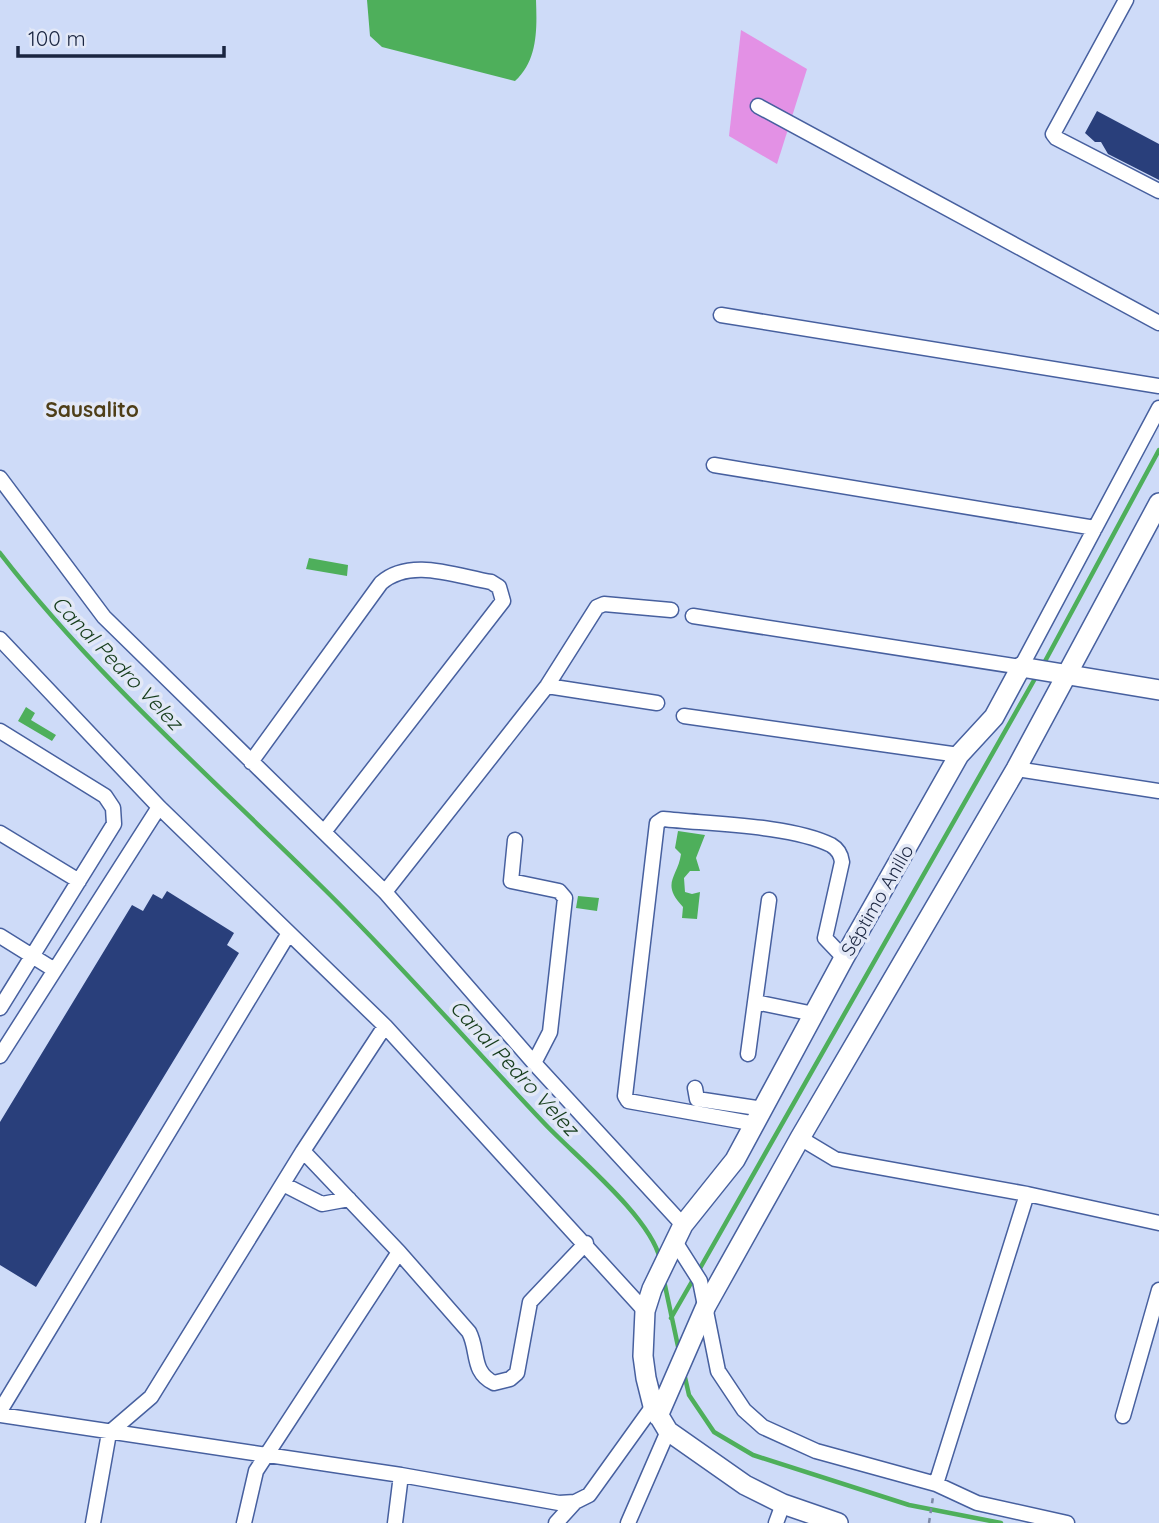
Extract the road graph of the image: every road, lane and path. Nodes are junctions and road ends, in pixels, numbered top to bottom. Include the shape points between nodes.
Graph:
1 (1126, 0) edge
2 (758, 106) dead end
3 (1159, 191) edge
4 (721, 315) dead end
5 (1159, 323) edge
6 (1159, 386) edge
7 (1158, 411) edge
8 (714, 465) dead end
9 (0, 478) edge
10 (1159, 503) edge
11 (1094, 528) junction
12 (1150, 535) edge
13 (671, 610) dead end
14 (693, 617) dead end
15 (3, 649) edge
16 (1044, 671) junction
17 (547, 686) junction
18 (1159, 690) edge
19 (657, 703) dead end
20 (684, 716) dead end
21 (0, 731) edge
22 (959, 755) junction
23 (251, 762) junction
24 (1016, 769) junction
25 (1159, 791) edge
26 (159, 807) junction
27 (324, 832) junction
28 (0, 833) edge
29 (514, 840) dead end
30 (79, 881) junction
31 (385, 892) junction
32 (769, 900) dead end
33 (289, 933) junction
34 (0, 936) edge
35 (33, 956) junction
36 (844, 958) junction
37 (53, 969) junction
38 (755, 1002) junction
39 (0, 1008) edge
40 (814, 1014) junction
41 (385, 1026) junction
42 (748, 1054) dead end
43 (0, 1056) edge
44 (534, 1063) junction
45 (695, 1088) dead end
46 (760, 1116) junction
47 (800, 1138) junction
48 (303, 1151) junction
49 (283, 1184) junction
50 (1027, 1194) junction
51 (349, 1199) junction
52 (1159, 1223) edge
53 (676, 1237) junction
54 (586, 1244) junction
55 (399, 1252) junction
56 (1159, 1290) edge
57 (706, 1306) junction
58 (645, 1311) junction
59 (0, 1413) edge
60 (1123, 1416) dead end
61 (660, 1418) junction
62 (109, 1433) junction
63 (266, 1457) junction
64 (401, 1475) junction
65 (936, 1484) junction
66 (933, 1499) dead end
67 (575, 1502) junction
68 (783, 1504) junction
69 (93, 1523) edge
70 (244, 1523) edge
71 (395, 1523) edge
72 (556, 1523) edge
73 (628, 1523) edge
74 (776, 1523) edge
75 (838, 1523) edge
76 (929, 1523) edge
77 (1067, 1523) edge

1 - 3 street via 1053,134
2 - 5 street
4 - 6 street
7 - 11 street, Séptimo Anillo
8 - 11 street
9 - 23 street via 104,617
10 - 12 street, Séptimo Anillo
11 - 16 street, Séptimo Anillo
12 - 16 street, Séptimo Anillo
13 - 17 street via 599,605
14 - 16 street
15 - 26 street
16 - 18 street
16 - 22 street, Séptimo Anillo
16 - 24 street, Séptimo Anillo
17 - 19 street
17 - 31 street
20 - 22 street
21 - 30 street via 110,802 116,815 114,824
22 - 36 street, Séptimo Anillo
23 - 27 street
23 - 27 street via 391,575 413,569 499,587 503,601
24 - 25 street
24 - 47 street, Séptimo Anillo
26 - 33 street
26 - 37 street
27 - 31 street
28 - 30 street
29 - 44 street via 511,881 559,891 565,898 550,1032
30 - 35 street
31 - 44 street
32 - 38 street
33 - 41 street
33 - 59 street
34 - 35 street
35 - 37 street
35 - 39 street
36 - 40 street, Séptimo Anillo
36 - 46 street via 825,938 842,862 832,846 797,834 663,819 657,823 625,1096 628,1101
37 - 43 street
38 - 40 street
38 - 42 street
40 - 46 street, Séptimo Anillo
41 - 48 street
41 - 54 street
44 - 53 street
45 - 46 street via 697,1099
46 - 53 street, Séptimo Anillo via 735,1160
47 - 50 street via 842,1161
47 - 57 street, Séptimo Anillo
48 - 49 street
48 - 51 street
49 - 51 street via 322,1204
49 - 62 street via 151,1397
50 - 52 street
50 - 65 street
51 - 55 street
53 - 57 street via 700,1281
53 - 58 street, Séptimo Anillo
54 - 55 street via 530,1303 517,1373 494,1383 477,1368 469,1332
54 - 58 street
55 - 63 street
56 - 60 street
57 - 61 street, Séptimo Anillo
57 - 65 street via 718,1371 728,1390 763,1427 816,1451
58 - 61 street, Séptimo Anillo via 643,1356
59 - 62 street
61 - 67 street via 590,1495
61 - 68 street via 745,1485
61 - 73 street
62 - 63 street
62 - 69 street
63 - 64 street
63 - 70 street via 251,1483
64 - 67 street
64 - 71 street
65 - 77 street via 990,1507
66 - 76 path
67 - 72 street
68 - 74 street
68 - 75 street

